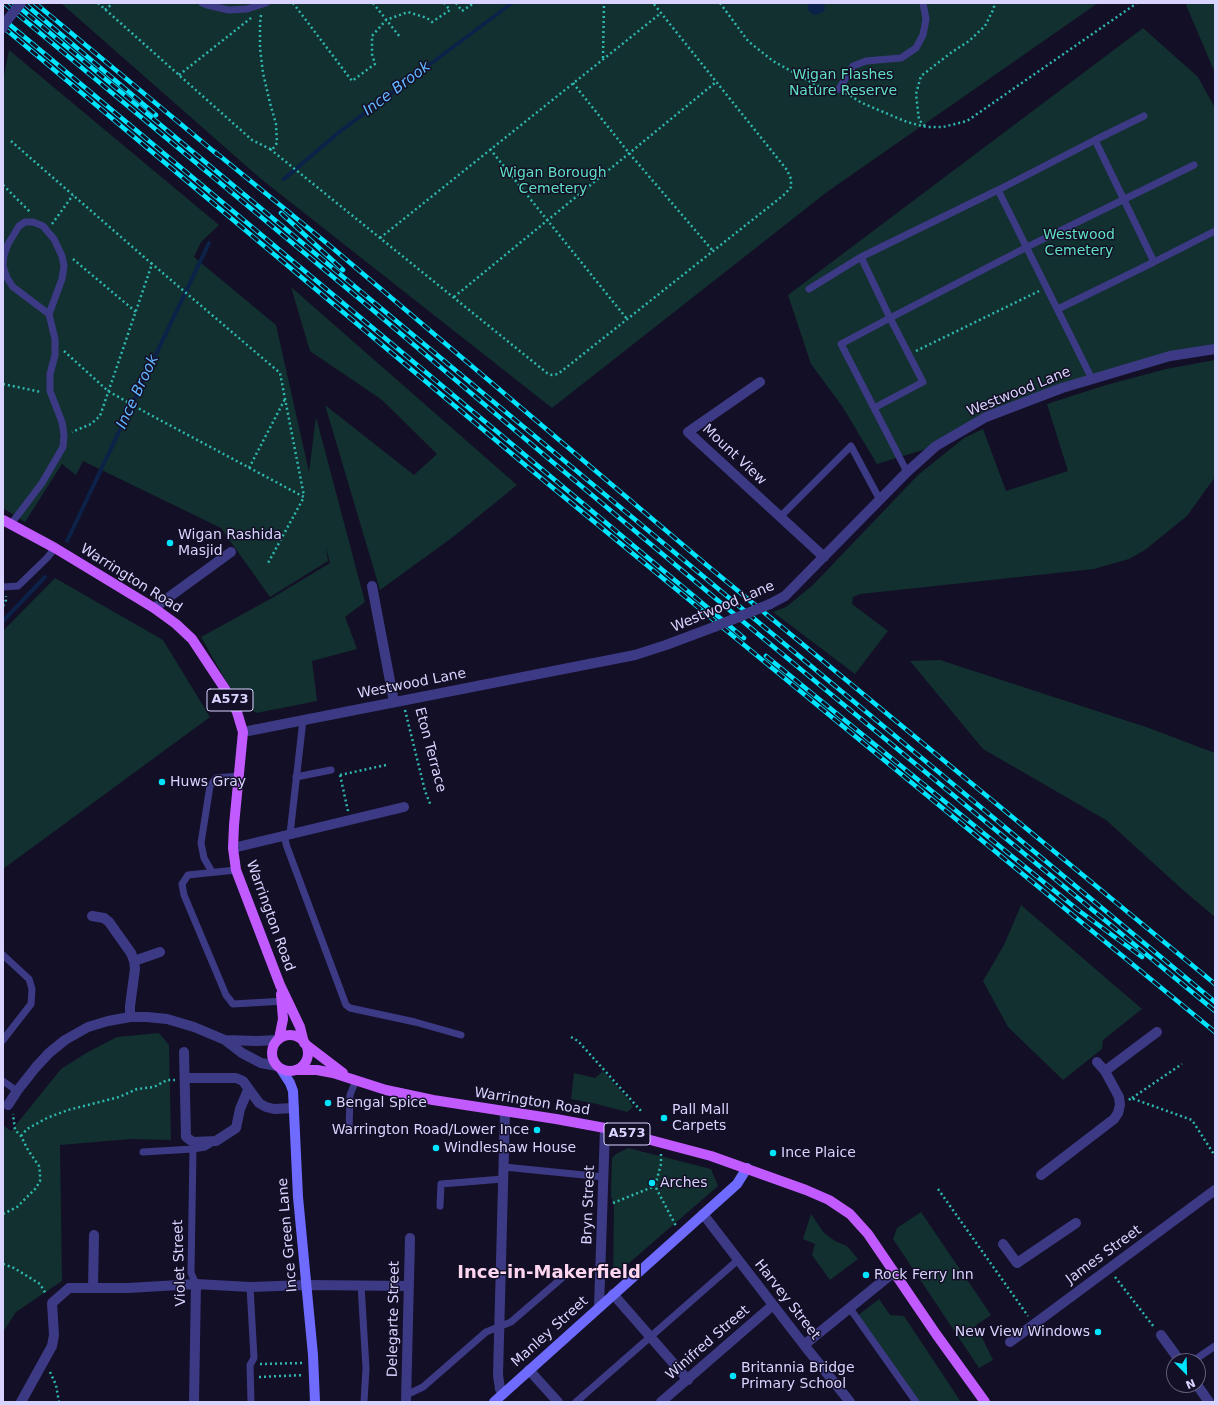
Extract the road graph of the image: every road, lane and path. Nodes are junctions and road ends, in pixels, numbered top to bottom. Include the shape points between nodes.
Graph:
1 (21, 3) edge
2 (98, 3) edge
3 (113, 3) edge
4 (202, 3) edge
5 (293, 3) edge
6 (373, 3) edge
7 (444, 3) edge
8 (456, 3) edge
9 (474, 3) edge
10 (604, 3) edge
11 (653, 3) edge
12 (720, 3) edge
13 (922, 3) edge
14 (994, 3) edge
15 (1137, 3) edge
16 (265, 4) edge
17 (105, 10) junction
18 (661, 13) junction
19 (386, 20) junction
20 (3, 28) edge
21 (400, 37) dead end
22 (603, 59) junction
23 (179, 75) junction
24 (716, 82) junction
25 (573, 83) junction
26 (839, 89) junction
27 (1144, 116) dead end
28 (926, 127) junction
29 (1096, 140) junction
30 (11, 141) dead end
31 (270, 149) junction
32 (490, 150) junction
33 (629, 153) junction
34 (1194, 165) dead end
35 (3, 184) edge
36 (998, 190) junction
37 (73, 195) junction
38 (1124, 199) junction
39 (548, 220) junction
40 (45, 228) junction
41 (1215, 232) edge
42 (380, 238) junction
43 (58, 247) junction
44 (1027, 247) junction
45 (713, 251) junction
46 (861, 257) junction
47 (149, 261) junction
48 (1154, 262) junction
49 (1047, 287) junction
50 (809, 289) dead end
51 (453, 297) junction
52 (1058, 309) junction
53 (136, 312) junction
54 (49, 314) junction
55 (890, 318) junction
56 (627, 319) junction
57 (55, 343) junction
58 (1215, 349) edge
59 (911, 354) dead end
60 (1092, 379) junction
61 (760, 382) dead end
62 (3, 384) edge
63 (108, 391) junction
64 (51, 395) junction
65 (286, 398) junction
66 (874, 408) junction
67 (64, 435) junction
68 (249, 468) junction
69 (907, 472) junction
70 (304, 497) junction
71 (880, 500) junction
72 (780, 517) junction
73 (7, 522) edge
74 (55, 548) junction
75 (231, 552) dead end
76 (824, 557) junction
77 (267, 565) dead end
78 (372, 586) dead end
79 (3, 587) edge
80 (154, 608) junction
81 (398, 701) junction
82 (303, 720) junction
83 (243, 732) junction
84 (386, 765) dead end
85 (331, 770) joint
86 (340, 775) junction
87 (239, 776) junction
88 (296, 777) junction
89 (431, 806) dead end
90 (404, 807) dead end
91 (350, 819) junction
92 (287, 835) junction
93 (233, 848) junction
94 (236, 870) junction
95 (212, 872) junction
96 (92, 916) dead end
97 (160, 952) dead end
98 (3, 955) edge
99 (134, 961) junction
100 (285, 1001) junction
101 (130, 1017) junction
102 (1157, 1032) dead end
103 (461, 1035) dead end
104 (572, 1037) dead end
105 (3, 1040) edge
106 (225, 1040) junction
107 (278, 1040) junction
108 (304, 1044) junction
109 (184, 1052) dead end
110 (1097, 1062) dead end
111 (1182, 1064) dead end
112 (279, 1068) junction
113 (297, 1070) junction
114 (1104, 1071) junction
115 (352, 1079) junction
116 (3, 1081) edge
117 (185, 1082) junction
118 (248, 1090) junction
119 (16, 1091) junction
120 (1132, 1098) junction
121 (8, 1105) joint
122 (1120, 1105) junction
123 (294, 1108) junction
124 (505, 1111) junction
125 (642, 1112) dead end
126 (605, 1128) junction
127 (349, 1131) dead end
128 (21, 1136) junction
129 (193, 1145) junction
130 (143, 1152) dead end
131 (662, 1154) dead end
132 (1215, 1156) edge
133 (504, 1167) junction
134 (747, 1168) junction
135 (1041, 1175) dead end
136 (604, 1177) junction
137 (503, 1179) junction
138 (655, 1186) junction
139 (938, 1189) dead end
140 (1215, 1190) edge
141 (440, 1206) dead end
142 (602, 1207) junction
143 (3, 1214) edge
144 (703, 1214) junction
145 (1076, 1223) dead end
146 (680, 1234) junction
147 (94, 1235) dead end
148 (410, 1238) dead end
149 (1003, 1244) dead end
150 (738, 1260) junction
151 (3, 1264) edge
152 (1109, 1269) junction
153 (570, 1271) dead end
154 (894, 1272) junction
155 (196, 1284) junction
156 (307, 1285) junction
157 (361, 1285) junction
158 (409, 1286) junction
159 (250, 1287) junction
160 (93, 1288) junction
161 (613, 1294) junction
162 (52, 1303) junction
163 (773, 1305) junction
164 (599, 1307) junction
165 (849, 1307) junction
166 (1034, 1324) junction
167 (499, 1327) junction
168 (1161, 1335) joint
169 (650, 1337) junction
170 (1010, 1342) dead end
171 (804, 1345) junction
172 (1215, 1346) edge
173 (1174, 1353) edge
174 (1205, 1353) edge
175 (43, 1361) junction
176 (252, 1363) junction
177 (296, 1363) dead end
178 (529, 1370) junction
179 (296, 1376) dead end
180 (250, 1378) junction
181 (688, 1380) junction
182 (1203, 1393) edge
183 (503, 1394) junction
184 (406, 1399) edge
185 (21, 1402) edge
186 (59, 1402) edge
187 (194, 1402) edge
188 (251, 1402) edge
189 (314, 1402) edge
190 (364, 1402) edge
191 (494, 1402) edge
192 (558, 1402) edge
193 (576, 1402) edge
194 (662, 1402) edge
195 (850, 1402) edge
196 (916, 1402) edge
197 (985, 1402) edge
198 (1209, 1402) edge

1 - 20 street, bridge
2 - 17 path
3 - 17 path
4 - 16 lane via 229,10
5 - 19 path via 352,81 376,64 372,54 372,36
6 - 19 path
7 - 19 path via 450,10 432,22 408,12
8 - 9 path via 462,11
10 - 22 path
11 - 18 path
12 - 26 path via 748,41 773,61 820,87
13 - 26 lane via 926,19 924,35 916,48 902,58 866,61 853,66
14 - 28 path via 985,26 921,76 916,94 919,120
15 - 28 path via 967,121 943,127
16 - 23 path via 250,20
16 - 31 path via 260,23 260,48 263,73 276,124 277,143 272,150
17 - 23 path
18 - 22 path
18 - 24 path
19 - 21 path
22 - 25 path
23 - 31 path via 252,140
24 - 33 path
24 - 45 path via 792,179 791,187 785,194
25 - 32 path
25 - 33 path
26 - 28 path via 862,103
27 - 29 lane
29 - 36 lane
29 - 38 lane
30 - 37 path
31 - 42 path
32 - 39 path
32 - 42 path
33 - 39 path
33 - 45 path
34 - 38 lane
35 - 40 path
36 - 44 lane
36 - 46 lane
37 - 40 path
37 - 47 path
38 - 44 lane
38 - 48 lane
39 - 51 path
39 - 56 path
40 - 43 lane
40 - 54 lane via 33,222 25,222 19,226 8,244 3,266 13,287
41 - 48 lane
42 - 51 path
43 - 53 path
43 - 54 lane via 64,266
44 - 49 lane
44 - 55 lane
45 - 56 path
46 - 50 lane
46 - 55 lane
47 - 53 path via 152,264
47 - 65 path via 280,373
48 - 52 lane
49 - 52 lane
49 - 59 path
51 - 56 path via 552,375 558,374
52 - 60 lane
53 - 63 path
54 - 57 lane
55 - 66 lane via 841,344
55 - 66 lane via 923,382
57 - 63 path
57 - 64 lane via 50,374
58 - 60 street, Westwood Lane via 1170,356
60 - 69 street, Westwood Lane via 986,417 936,446
61 - 72 street, Mount View via 688,432
62 - 64 path
63 - 67 path via 100,416 91,424
63 - 68 path
64 - 67 lane via 62,422
65 - 68 path
65 - 70 path
66 - 69 lane
67 - 73 lane via 63,447 42,483
68 - 70 path
69 - 71 street, Westwood Lane
70 - 77 path
71 - 72 lane via 851,446
71 - 76 street, Westwood Lane
72 - 76 street, Mount View
73 - 74 main road, Warrington Road / A573
74 - 79 lane via 18,586
74 - 80 main road, Warrington Road / A573
75 - 80 street
76 - 81 street, Westwood Lane, bridge via 785,596 666,645 636,655
78 - 81 street, Eton Terrace
80 - 83 main road, Warrington Road / A573 via 192,639 234,706
81 - 82 street, Westwood Lane
81 - 89 path, Eton Terrace
82 - 83 street, Westwood Lane
82 - 88 lane
83 - 87 main road, Warrington Road / A573
84 - 86 path
85 - 86 path via 339,771
85 - 88 lane
86 - 91 path
87 - 93 main road, Warrington Road / A573
87 - 95 lane via 216,778 210,786 201,843 204,858
88 - 92 lane
90 - 91 street
91 - 92 street
92 - 93 street
92 - 103 lane via 287,847 346,1005
93 - 94 main road, Warrington Road / A573
94 - 95 lane
94 - 100 main road, Warrington Road / A573
95 - 100 lane via 188,875 182,884 226,995 233,1004
96 - 99 street via 104,918 109,922
97 - 99 street
98 - 105 lane via 29,979 32,989 31,1004
99 - 101 street
100 - 107 main road
100 - 108 main road, Warrington Road / A573 via 300,1027
101 - 106 street via 167,1019
101 - 119 street via 88,1027 65,1040 49,1053
102 - 114 street
104 - 125 path
106 - 107 street
106 - 112 street via 261,1063
107 - 108 main road, A573 via 290,1036 300,1039
107 - 112 main road via 272,1050 274,1061
108 - 113 main road, A573 via 307,1050 305,1062
108 - 115 main road, Warrington Road / A573
109 - 117 street
110 - 114 street
111 - 120 path
112 - 113 main road, A573 via 286,1071
112 - 123 street, Ince Green Lane via 292,1087
113 - 115 main road, Warrington Road / A573 via 321,1071
114 - 122 street via 1119,1097
115 - 124 main road, Warrington Road / A573 via 386,1090 433,1100
115 - 127 lane
116 - 119 lane
117 - 118 street via 236,1078 243,1081
117 - 128 path via 167,1080 154,1087 137,1089 119,1097 68,1110 27,1129
117 - 129 street via 186,1137
118 - 123 street via 266,1107
118 - 129 street via 236,1128 216,1141
119 - 121 street
120 - 122 path
120 - 132 path via 1192,1120
121 - 128 path via 13,1112 15,1130
122 - 135 street via 1114,1119
123 - 156 street, Ince Green Lane via 298,1197
124 - 126 main road, Warrington Road / A573
124 - 133 street
126 - 134 main road, Warrington Road / A573
126 - 136 street, Bryn Street
128 - 143 path via 39,1166 40,1181 17,1206
129 - 130 lane
129 - 155 lane, Violet Street via 191,1273
131 - 138 path
133 - 136 lane
133 - 137 street
134 - 144 street, Manley Street via 737,1184
134 - 154 main road, Warrington Road / A573 via 829,1200 850,1214 868,1234
136 - 142 street, Bryn Street
137 - 141 lane via 441,1184
137 - 167 street
138 - 142 path
138 - 146 path
139 - 166 path
140 - 152 street, James Street
142 - 164 street, Bryn Street
144 - 146 street, Manley Street
144 - 150 street, Harvey Street
145 - 149 street via 1017,1263
146 - 161 street, Manley Street
147 - 160 street
148 - 158 street, Delegarte Street
150 - 163 street, Harvey Street
150 - 169 lane
151 - 162 path via 40,1284
152 - 166 street, James Street
152 - 168 path
153 - 167 lane via 511,1322
154 - 165 street
154 - 197 main road, Warrington Road / A573
155 - 159 street
155 - 160 street
155 - 187 street, Violet Street
156 - 157 street
156 - 159 street
156 - 189 street, Ince Green Lane
157 - 158 street
157 - 190 lane via 366,1368
158 - 184 street, Delegarte Street
159 - 176 lane via 254,1358
160 - 162 street via 69,1288
161 - 164 street, Manley Street
161 - 169 street
162 - 175 street via 54,1335 52,1346
163 - 171 street, Harvey Street
163 - 181 street, Winifred Street
164 - 178 street, Manley Street
165 - 171 street
165 - 196 lane
166 - 170 street, James Street
167 - 183 street via 498,1375
167 - 184 lane via 486,1332
168 - 173 street
169 - 181 street
169 - 193 lane
171 - 195 street, Harvey Street
172 - 174 lane
175 - 185 street
175 - 186 path via 52,1376
176 - 177 path
176 - 180 lane
178 - 183 street, Manley Street
178 - 192 street
179 - 180 path
180 - 188 lane
181 - 194 street, Winifred Street
182 - 198 street
183 - 191 street, Manley Street

